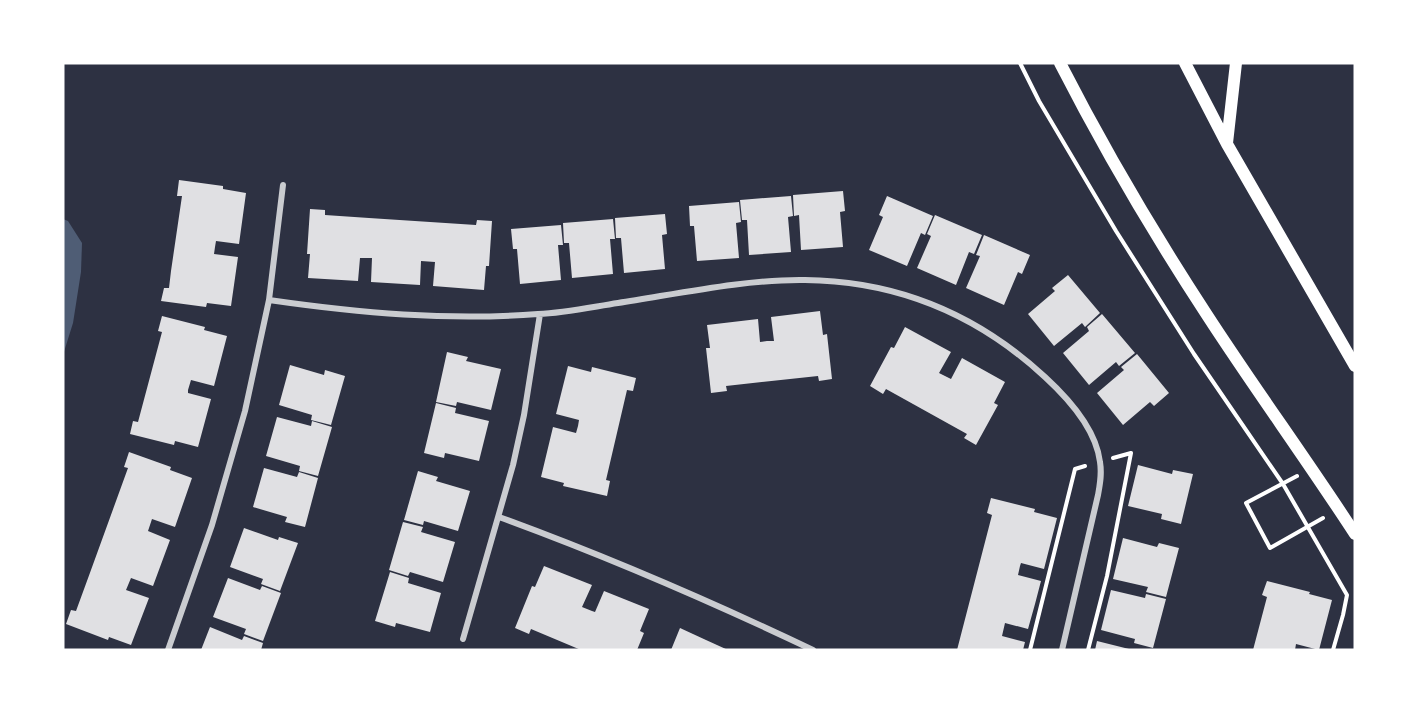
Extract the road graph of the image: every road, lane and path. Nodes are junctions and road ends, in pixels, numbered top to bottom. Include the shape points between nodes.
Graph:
1 (1020, 63) edge
2 (1060, 63) edge
3 (1185, 63) edge
4 (1236, 63) edge
5 (1066, 69) edge
6 (1227, 144) junction
7 (283, 185) dead end
8 (270, 300) junction
9 (540, 314) junction
10 (1355, 366) edge
11 (1311, 467) junction
12 (1283, 484) junction
13 (1327, 516) dead end
14 (499, 517) junction
15 (1355, 534) edge
16 (463, 639) dead end
17 (168, 650) edge
18 (813, 650) edge
19 (1062, 650) edge
20 (1333, 650) edge

1 - 12 path via 1116,231
2 - 5 main road
3 - 6 main road
4 - 6 main road
5 - 11 main road via 1111,156 1206,315
6 - 10 main road
7 - 8 street
8 - 9 street via 396,315
8 - 17 street via 230,468
9 - 14 street via 524,416
9 - 19 street via 762,282 805,280 852,283 897,292 941,307 983,328 1055,386 1085,423 1100,462 1098,495
11 - 12 path
11 - 15 main road
12 - 13 path via 1246,503 1270,548
12 - 20 path via 1347,595
14 - 16 street
14 - 18 street via 652,577

